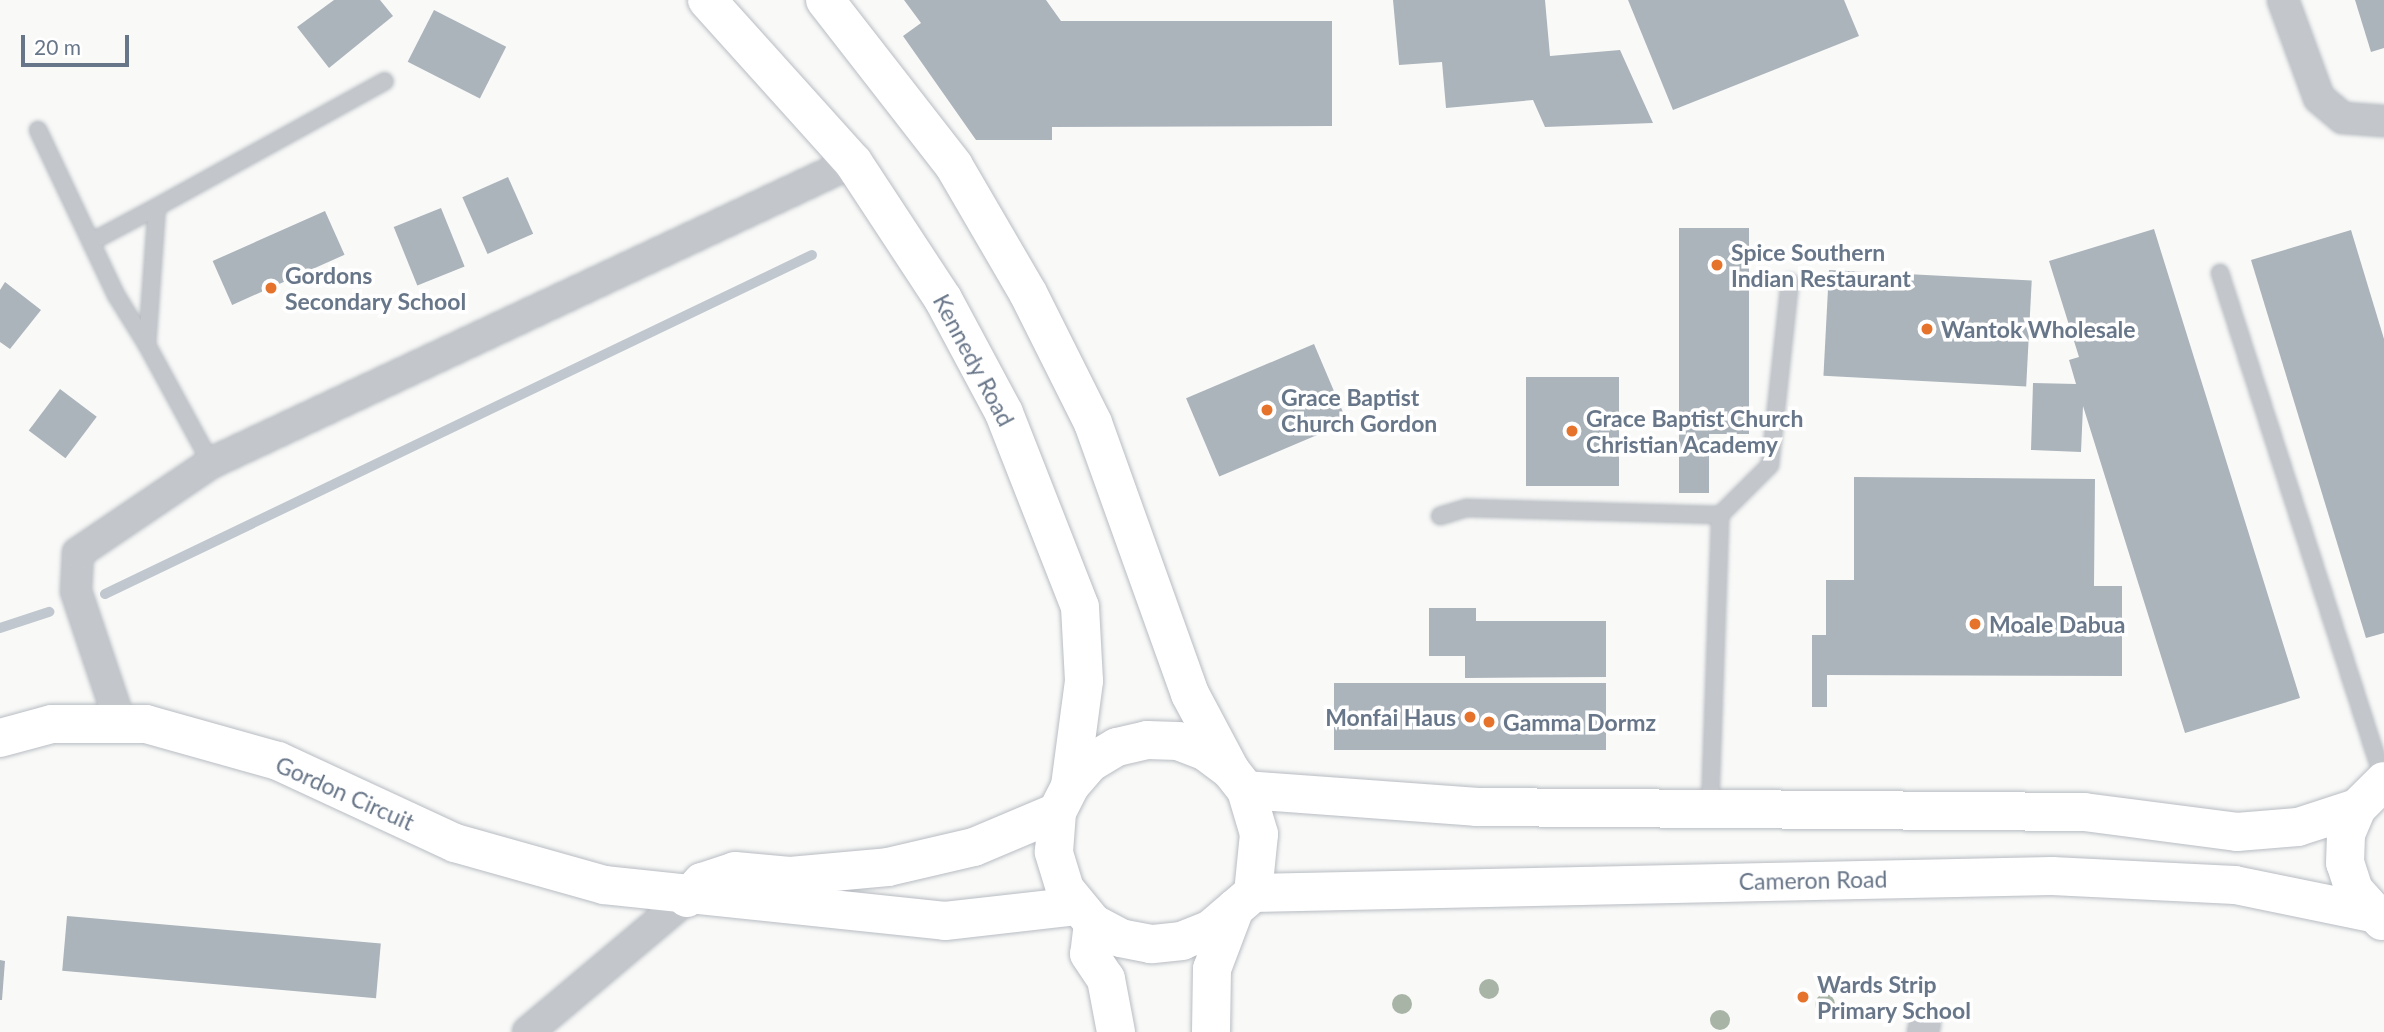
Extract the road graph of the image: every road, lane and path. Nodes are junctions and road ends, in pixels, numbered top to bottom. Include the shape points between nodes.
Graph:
1 (707, 0) edge
2 (825, 0) edge
3 (2283, 0) edge
4 (385, 81) dead end
5 (2384, 121) edge
6 (38, 130) dead end
7 (853, 162) junction
8 (157, 207) junction
9 (91, 242) junction
10 (2220, 273) dead end
11 (1790, 282) dead end
12 (148, 345) junction
13 (211, 463) junction
14 (1720, 515) junction
15 (1440, 516) dead end
16 (120, 722) junction
17 (0, 738) edge
18 (1238, 780) junction
19 (2384, 781) edge
20 (1064, 799) junction
21 (1710, 808) junction
22 (2357, 808) junction
23 (687, 898) junction
24 (1244, 901) junction
25 (1085, 915) junction
26 (2377, 918) edge
27 (528, 1032) edge
28 (1116, 1032) edge
29 (1211, 1032) edge

1 - 7 main road, Kennedy Road
2 - 18 main road via 954,166 1028,293 1093,423 1190,694
3 - 5 street via 2319,97 2343,118
4 - 8 lane
6 - 9 lane
7 - 13 street
7 - 20 main road, Kennedy Road via 943,299 1004,413 1059,541 1080,607 1083,668
8 - 9 lane
8 - 12 lane
9 - 12 lane
10 - 19 lane
11 - 14 lane via 1770,465
12 - 13 lane
13 - 16 street via 78,553 76,591
14 - 15 lane via 1467,508
14 - 21 lane
16 - 17 main road, Gordon Circuit via 52,724
16 - 23 main road, Gordon Circuit via 278,761 496,857 604,885
18 - 20 main road via 1206,752 1178,741 1147,740 1116,747 1090,763
18 - 21 main road via 1476,807
18 - 24 main road via 1259,834
19 - 22 main road
20 - 23 main road via 974,847 888,867 790,876 735,871 702,882
20 - 25 main road via 1057,871
21 - 22 main road via 2084,812 2237,832 2298,827
22 - 26 main road via 2346,834 2345,863 2354,890
23 - 25 main road, Gordon Circuit via 946,921
23 - 27 street
24 - 25 main road via 1211,929 1182,941 1152,944 1121,938
24 - 26 main road, Cameron Road via 2052,876 2235,885
24 - 29 main road via 1212,969
25 - 28 main road via 1089,954 1107,979

